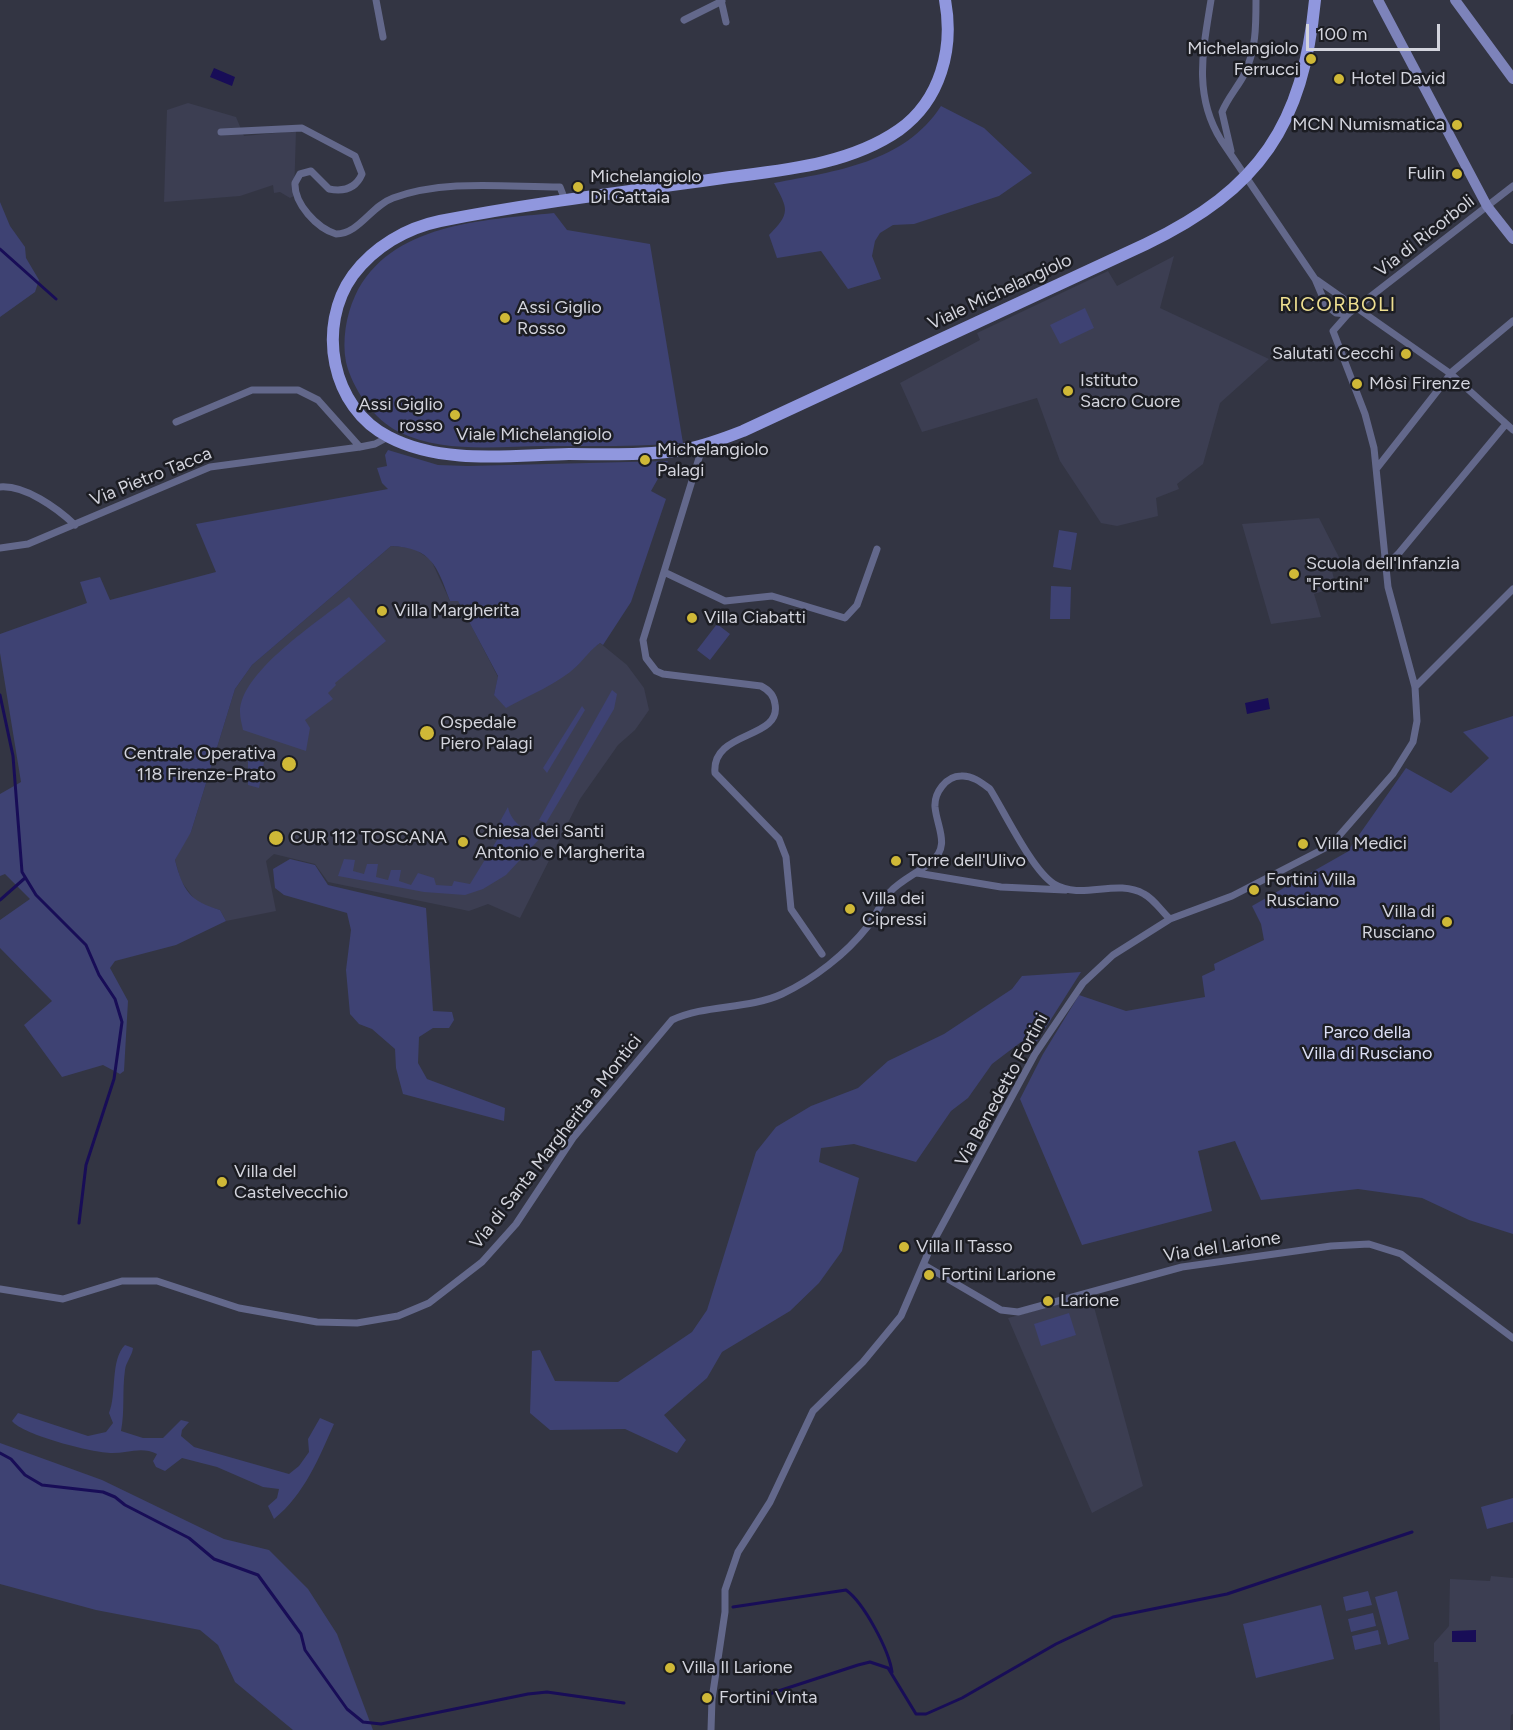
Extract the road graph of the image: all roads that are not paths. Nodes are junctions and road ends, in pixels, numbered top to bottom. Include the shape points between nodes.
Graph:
1 (376, 0) edge
2 (721, 0) edge
3 (945, 0) edge
4 (1211, 0) edge
5 (1256, 0) edge
6 (1315, 0) edge
7 (1324, 0) edge
8 (1455, 0) edge
9 (1382, 1) edge
10 (684, 20) dead end
11 (726, 22) dead end
12 (1313, 24) junction
13 (383, 37) dead end
14 (1513, 79) edge
15 (221, 132) dead end
16 (1232, 156) junction
17 (1246, 175) junction
18 (1513, 186) edge
19 (565, 200) junction
20 (1487, 206) junction
21 (1513, 239) edge
22 (1315, 279) junction
23 (1355, 309) junction
24 (1348, 314) junction
25 (1513, 321) edge
26 (1451, 374) junction
27 (176, 422) dead end
28 (1506, 424) junction
29 (1513, 430) edge
30 (388, 437) junction
31 (703, 445) junction
32 (360, 447) junction
33 (1377, 468) junction
34 (0, 487) edge
35 (75, 525) junction
36 (0, 548) edge
37 (877, 549) dead end
38 (1384, 559) junction
39 (664, 572) junction
40 (1513, 589) edge
41 (1415, 687) junction
42 (917, 873) junction
43 (1071, 891) junction
44 (1170, 920) junction
45 (822, 954) dead end
46 (924, 1265) junction
47 (0, 1289) edge
48 (1513, 1338) edge
49 (711, 1730) edge

1 - 13 street
2 - 10 street
2 - 11 street
3 - 19 main road, Viale Michelangiolo via 949,33 939,79 919,112 881,140 803,166
4 - 16 street via 1201,85 1210,119
5 - 16 street via 1256,35 1251,55 1222,112
6 - 12 main road
7 - 12 main road
8 - 14 street
9 - 20 street
12 - 17 main road, Viale Michelangiolo via 1297,97 1276,138
15 - 19 street via 302,128 355,156 362,174 348,189 329,189 309,171 300,174 295,183 302,204 321,227 336,234 350,232 372,210 393,198 447,187 560,187
16 - 17 street
17 - 22 street
17 - 31 main road, Viale Michelangiolo via 1182,226
18 - 20 street, Via di Ricorboli
19 - 30 main road, Viale Michelangiolo via 420,227 382,246 353,275 335,322 335,365 353,406
20 - 21 street
20 - 23 street, Via di Ricorboli
22 - 23 street
22 - 24 street via 1327,306 1336,313
23 - 24 street, Via Benedetto Fortini
23 - 26 street
24 - 33 street, Via Benedetto Fortini via 1333,333 1365,414
25 - 26 street
26 - 28 street
26 - 33 street
27 - 32 street via 252,390 298,390 318,400
28 - 29 street
28 - 38 street via 1400,553
30 - 31 main road, Viale Michelangiolo via 461,455 652,452
30 - 32 street, Via Pietro Tacca
31 - 39 street
32 - 35 street, Via Pietro Tacca via 210,467
33 - 38 street, Via Benedetto Fortini
34 - 35 street via 9,486 31,495
35 - 36 street, Via Pietro Tacca via 28,544
37 - 39 street via 857,605 845,618 772,596 725,601
38 - 41 street, Via Benedetto Fortini
39 - 45 street via 643,640 643,649 656,671 672,677 761,686 773,696 776,711 772,720 724,748 715,765 716,773 779,839 786,857 791,909
40 - 41 street
41 - 44 street, Via Benedetto Fortini via 1416,727 1410,748 1393,774 1331,845 1232,896
42 - 43 street via 1001,887
42 - 43 street, Via di Santa Margherita a Montici via 933,861 942,846 943,834 935,806 938,792 947,780 962,776 990,789 1039,871 1054,884
42 - 47 street, Via di Santa Margherita a Montici via 890,892 845,952 785,992 763,1002 687,1013 672,1020 573,1138 516,1224 482,1262 429,1303 398,1316 347,1323 317,1322 239,1308 157,1281 122,1281 63,1299
43 - 44 street via 1133,889 1146,894
44 - 46 street, Via Benedetto Fortini via 1113,955 1083,983 1035,1054
46 - 48 street, Via del Larione via 1001,1310 1018,1312 1184,1267 1331,1246 1375,1245 1401,1254
46 - 49 street, Via Benedetto Fortini via 901,1316 863,1362 813,1412 770,1502 738,1552 725,1590

